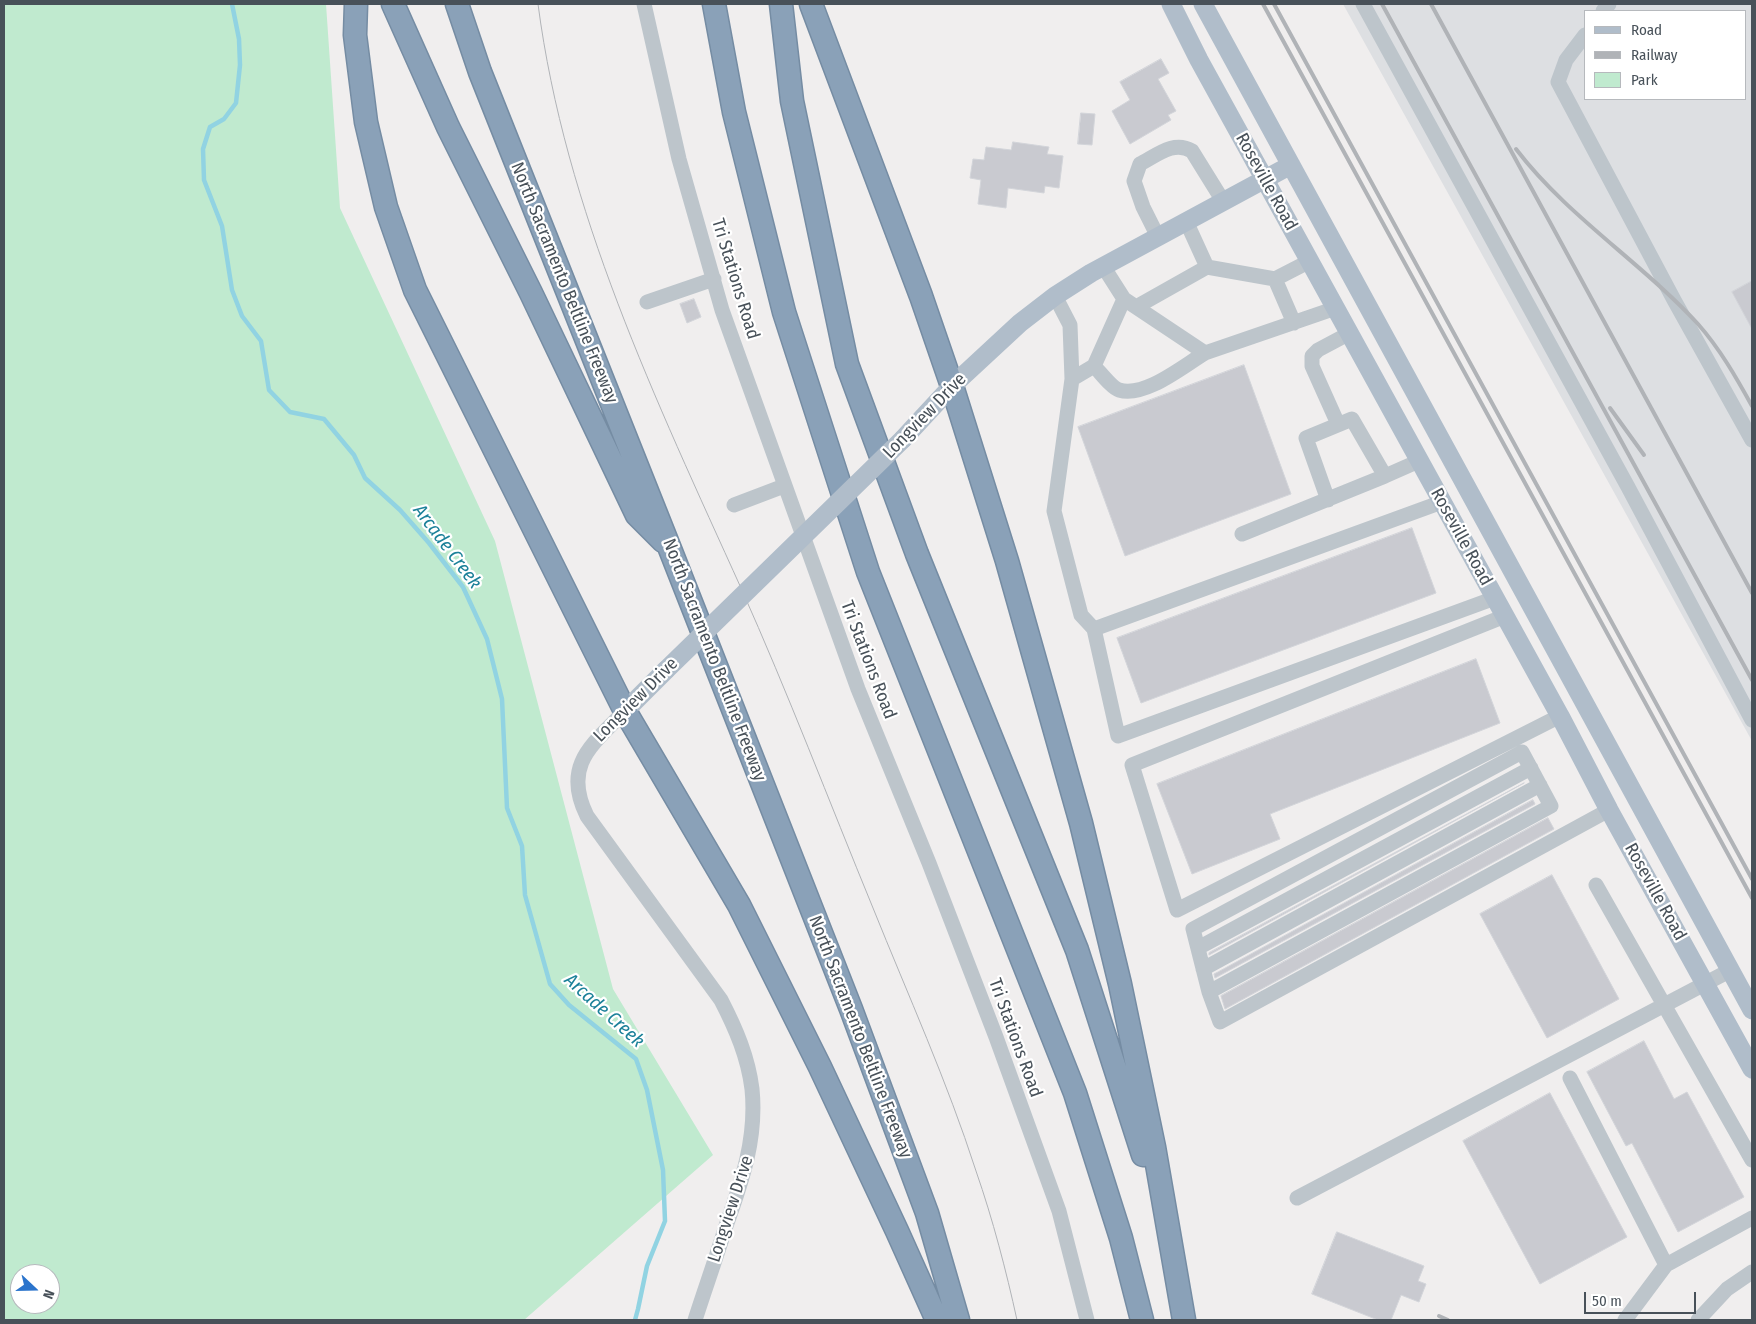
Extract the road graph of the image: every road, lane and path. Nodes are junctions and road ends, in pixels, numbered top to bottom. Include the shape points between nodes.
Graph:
1 (356, 4) edge
2 (393, 4) edge
3 (457, 4) edge
4 (644, 4) edge
5 (714, 4) edge
6 (781, 4) edge
7 (811, 4) edge
8 (1171, 4) edge
9 (1203, 4) edge
10 (1363, 4) edge
11 (1584, 36) edge
12 (1291, 165) junction
13 (1265, 178) junction
14 (1223, 201) junction
15 (1186, 222) junction
16 (1158, 236) junction
17 (1310, 261) junction
18 (1103, 266) junction
19 (1207, 267) junction
20 (714, 279) junction
21 (1275, 279) junction
22 (1055, 296) junction
23 (647, 302) dead end
24 (1130, 303) junction
25 (1336, 308) junction
26 (1294, 323) junction
27 (1350, 333) junction
28 (1205, 353) junction
29 (1094, 366) junction
30 (1072, 379) junction
31 (952, 386) junction
32 (1338, 424) junction
33 (1752, 440) edge
34 (1419, 461) junction
35 (1385, 476) junction
36 (784, 486) junction
37 (1328, 500) junction
38 (1442, 502) junction
39 (734, 504) dead end
40 (1242, 534) dead end
41 (670, 549) junction
42 (1495, 598) junction
43 (1505, 616) junction
44 (1094, 629) junction
45 (625, 711) junction
46 (1560, 716) junction
47 (1752, 720) edge
48 (1540, 785) junction
49 (1609, 810) junction
50 (1596, 885) dead end
51 (1203, 969) junction
52 (1731, 970) junction
53 (1706, 983) junction
54 (1209, 992) junction
55 (1664, 1004) junction
56 (1752, 1010) edge
57 (1752, 1069) edge
58 (1570, 1078) dead end
59 (1752, 1160) edge
60 (1297, 1198) dead end
61 (1752, 1218) edge
62 (1170, 1237) junction
63 (1666, 1265) junction
64 (1752, 1272) edge
65 (695, 1320) edge
66 (937, 1320) edge
67 (958, 1320) edge
68 (1087, 1320) edge
69 (1142, 1320) edge
70 (1184, 1320) edge
71 (1625, 1320) edge
72 (1698, 1320) edge

1 - 45 highway via 355,35 366,122 386,207 415,290
2 - 41 highway via 448,127 637,515
3 - 41 highway, North Sacramento Beltline Freeway via 487,90
4 - 20 street, Tri Stations Road via 679,159
5 - 69 highway via 734,112 784,312 868,572 1076,1093 1122,1238
6 - 62 highway via 792,100 847,364 917,554 1076,950
7 - 31 highway
8 - 13 main road, Roseville Road
9 - 12 main road, Roseville Road
10 - 47 street
11 - 33 street via 1566,60 1558,82
12 - 13 main road, Longview Drive
12 - 52 main road, Roseville Road
13 - 14 main road, Longview Drive
13 - 17 main road, Roseville Road
14 - 15 main road, Longview Drive
14 - 16 street via 1192,151 1184,146 1174,146 1140,164 1134,181
15 - 16 main road, Longview Drive
15 - 19 street
16 - 18 main road, Longview Drive
17 - 21 street
17 - 25 main road, Roseville Road
18 - 22 main road, Longview Drive
18 - 24 street
19 - 21 street
19 - 24 street
20 - 23 street
20 - 36 street, Tri Stations Road
21 - 26 street
22 - 30 street via 1070,325
22 - 31 main road, Longview Drive via 1020,323
24 - 28 street
24 - 29 street
25 - 26 street
25 - 27 main road, Roseville Road
26 - 28 street
27 - 32 street via 1312,356 1312,366
27 - 34 main road, Roseville Road
28 - 29 street via 1151,386 1131,392 1117,390
29 - 30 street
30 - 44 street via 1054,511 1081,615
31 - 45 main road, Longview Drive, bridge via 904,439
31 - 62 highway via 1007,562 1081,822 1124,1004
32 - 35 street via 1352,419
32 - 37 street via 1306,438
34 - 35 street
34 - 38 main road, Roseville Road
35 - 37 street
36 - 39 street
36 - 68 street, Tri Stations Road via 858,689 929,863 1056,1202
37 - 40 street
38 - 42 main road, Roseville Road
38 - 44 street
41 - 67 highway, North Sacramento Beltline Freeway via 882,1092 927,1213
42 - 43 main road, Roseville Road
42 - 44 street via 1118,736
43 - 46 main road, Roseville Road
43 - 46 street via 1132,765 1177,910
45 - 65 street, Longview Drive via 582,759 577,787 580,802 721,1000 743,1047 752,1090 753,1124 744,1173
45 - 66 highway via 738,905 824,1076
46 - 49 main road, Roseville Road
48 - 51 street
48 - 51 street via 1531,768 1198,948
48 - 54 street via 1551,806
49 - 53 main road, Roseville Road
49 - 54 street via 1220,1022
50 - 55 street
51 - 54 street
52 - 53 street
52 - 56 main road, Roseville Road
53 - 55 street
53 - 57 main road, Roseville Road
55 - 59 street
55 - 60 street
58 - 63 street
61 - 63 street
62 - 70 highway
63 - 71 street
64 - 72 street via 1727,1289

